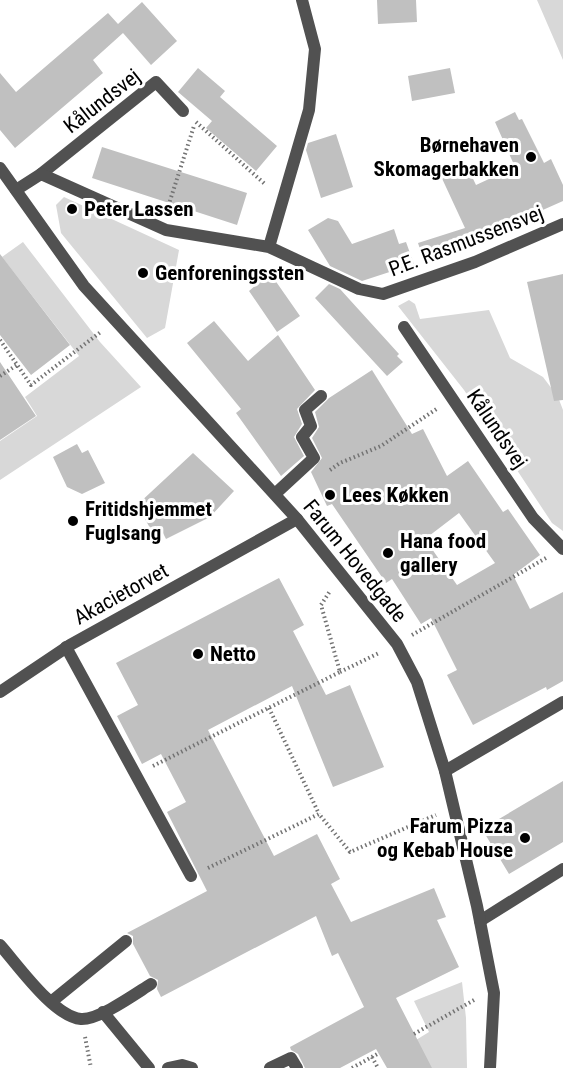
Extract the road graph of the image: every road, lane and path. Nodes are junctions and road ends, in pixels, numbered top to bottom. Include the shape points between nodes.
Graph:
1 (302, 0) edge
2 (183, 111) joint
3 (196, 122) junction
4 (0, 168) edge
5 (41, 174) junction
6 (16, 190) junction
7 (282, 200) junction
8 (563, 224) edge
9 (161, 228) junction
10 (269, 247) junction
11 (404, 327) dead end
12 (98, 335) dead end
13 (0, 340) edge
14 (17, 364) junction
15 (0, 376) edge
16 (321, 396) dead end
17 (453, 398) junction
18 (321, 477) dead end
19 (275, 494) junction
20 (297, 519) junction
21 (562, 549) edge
22 (342, 573) junction
23 (397, 644) junction
24 (66, 647) junction
25 (340, 672) junction
26 (0, 692) edge
27 (563, 702) edge
28 (269, 708) junction
29 (444, 771) junction
30 (136, 775) junction
31 (453, 808) junction
32 (319, 814) junction
33 (563, 869) edge
34 (191, 876) joint
35 (480, 921) junction
36 (126, 941) dead end
37 (0, 945) edge
38 (151, 984) dead end
39 (493, 989) junction
40 (51, 1002) junction
41 (103, 1012) junction
42 (82, 1019) junction
43 (414, 1034) dead end
44 (379, 1053) dead end
45 (372, 1057) junction
46 (91, 1068) edge
47 (149, 1068) edge
48 (168, 1068) edge
49 (192, 1068) edge
50 (270, 1068) edge
51 (297, 1068) edge
52 (352, 1068) edge
53 (378, 1068) edge
54 (490, 1068) edge

1 - 7 street via 315,49 310,100
2 - 3 path
2 - 5 street, Kålundsvej via 156,82
3 - 7 path
3 - 9 path
4 - 6 street, Farum Hovedgade
5 - 6 street, Kålundsvej
5 - 9 street
6 - 19 street, Farum Hovedgade via 84,286
7 - 10 street
8 - 10 street, P.E. Rasmussensvej via 475,262 383,294 359,289
9 - 10 street
11 - 17 street, Kålundsvej
12 - 14 path via 31,385
13 - 14 path
14 - 15 path
16 - 19 street via 305,410 311,426 302,437 314,458
17 - 18 path via 381,446 340,463
17 - 21 street, Kålundsvej via 533,518
19 - 20 street, Farum Hovedgade
20 - 22 street, Farum Hovedgade
20 - 24 street, Akacietorvet
21 - 23 path
22 - 23 street, Farum Hovedgade
22 - 25 path via 321,605
23 - 25 path
23 - 29 street, Farum Hovedgade via 417,682
24 - 26 street, Akacietorvet
24 - 30 street
25 - 28 path
27 - 29 street
28 - 30 path
28 - 32 path
29 - 31 street, Farum Hovedgade
30 - 34 street
31 - 32 path via 350,852
31 - 35 street, Farum Hovedgade
32 - 34 path
33 - 35 street
35 - 39 street, Farum Hovedgade
36 - 40 street
37 - 40 street
38 - 41 street
39 - 43 path
39 - 54 street, Farum Hovedgade
40 - 42 street
41 - 42 street
41 - 47 street
42 - 46 path
44 - 45 path
45 - 52 path
45 - 53 path
48 - 49 street
50 - 51 street via 291,1058

